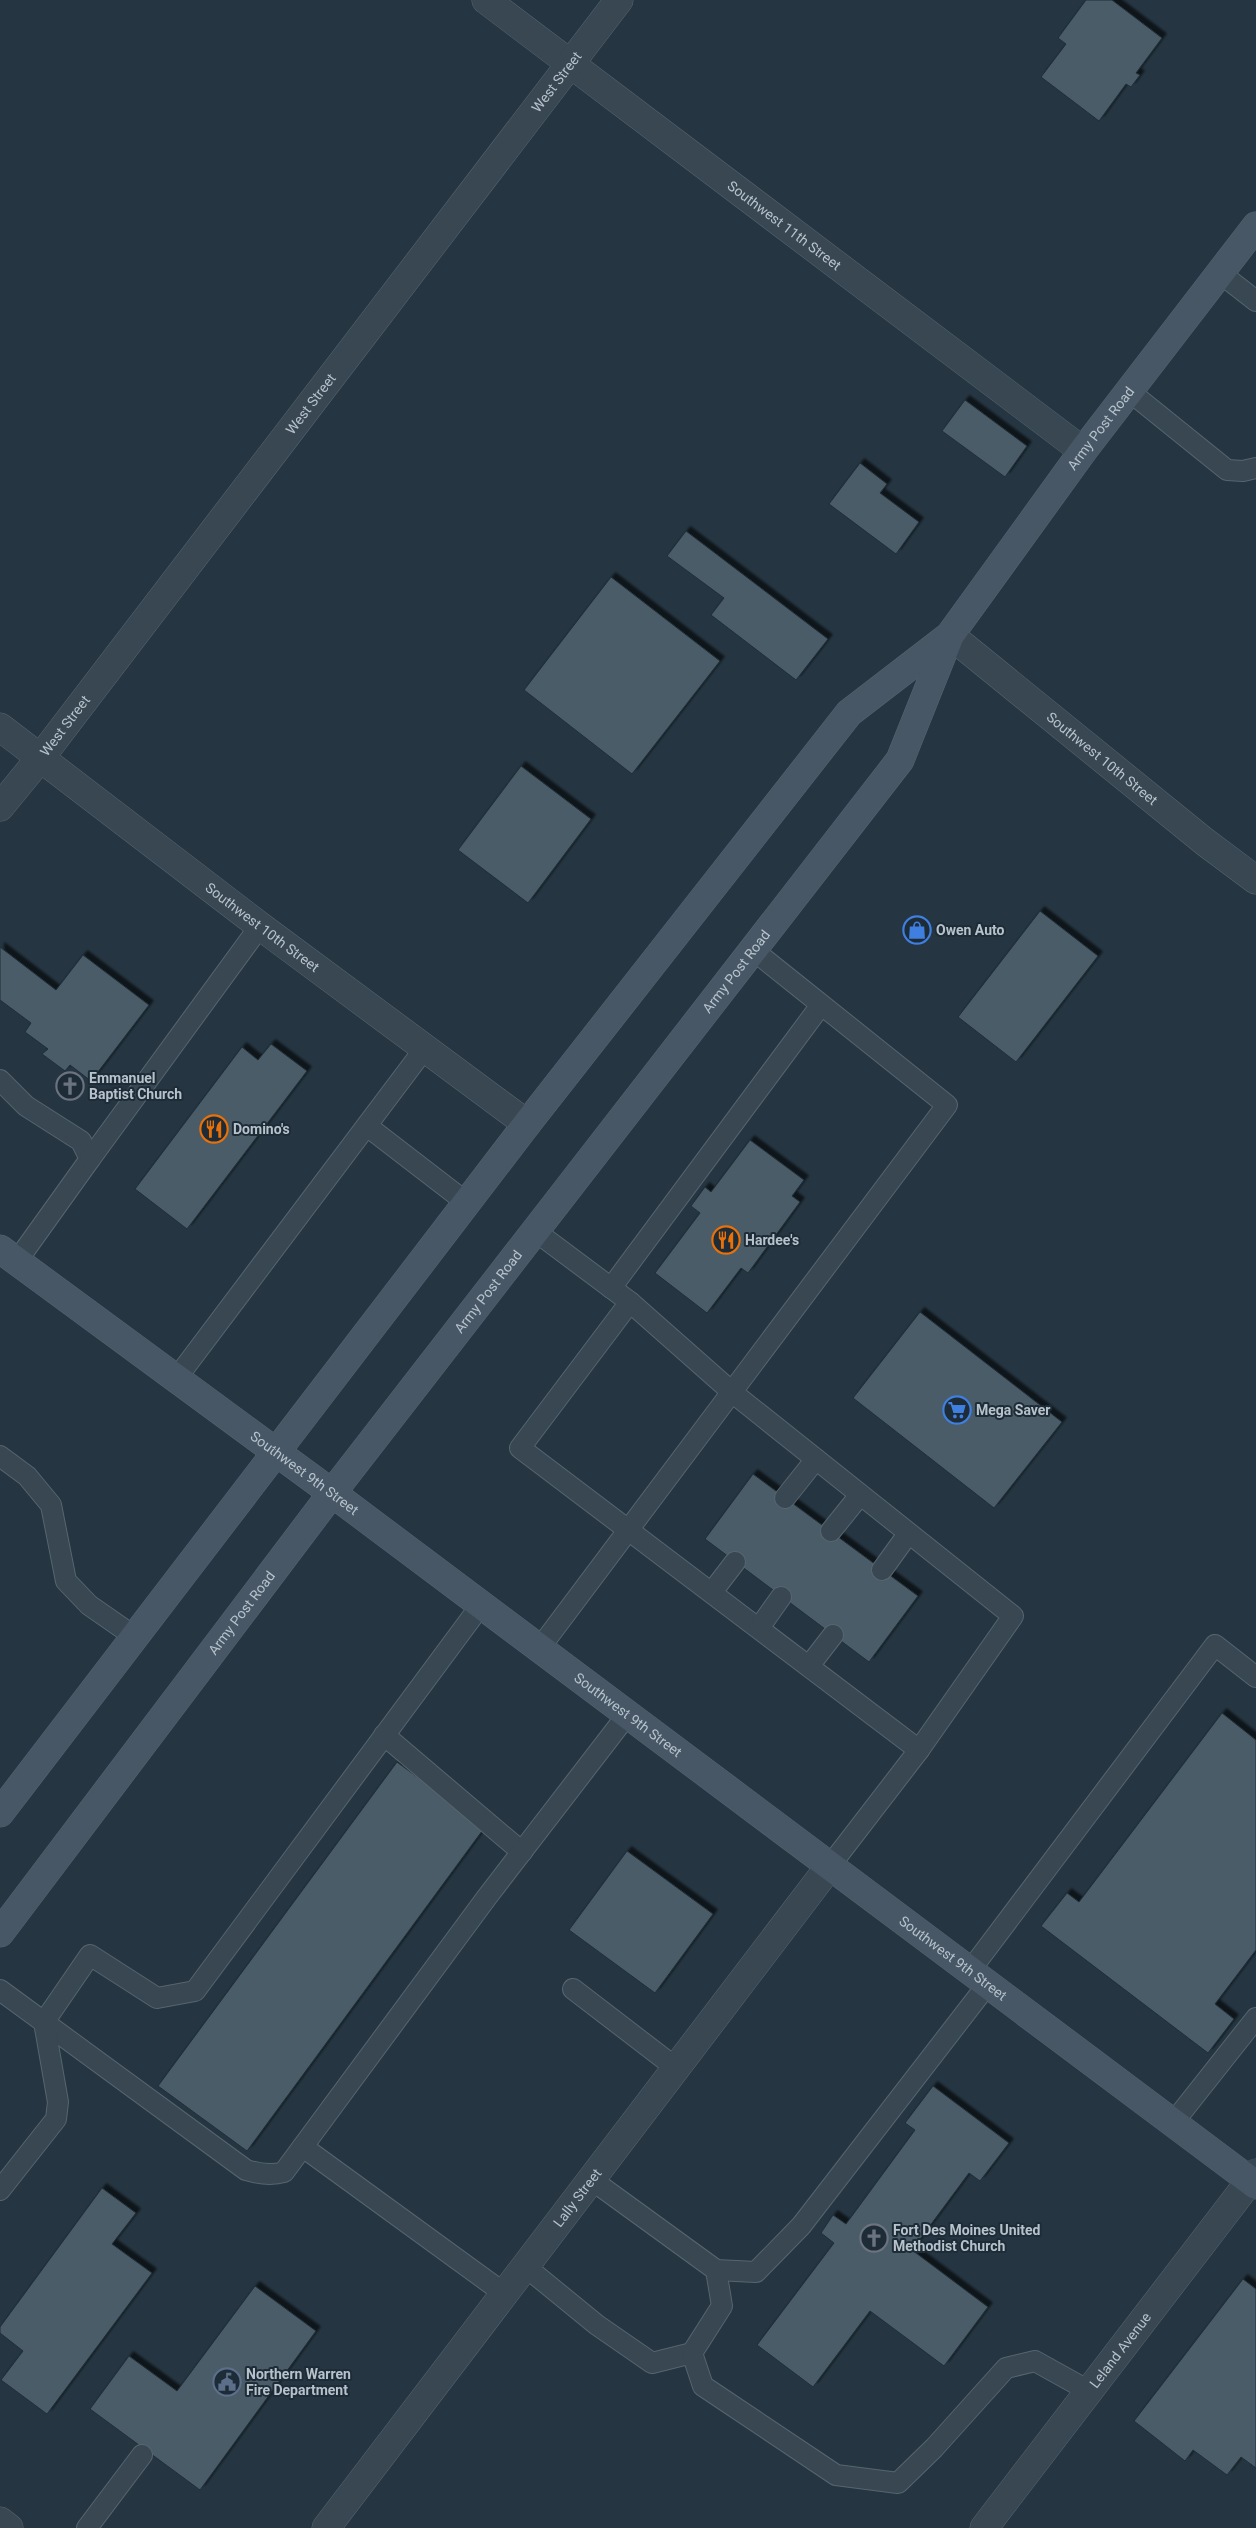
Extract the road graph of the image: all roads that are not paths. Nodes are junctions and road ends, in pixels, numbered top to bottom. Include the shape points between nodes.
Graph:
1 (486, 0) edge
2 (619, 0) edge
3 (571, 63) junction
4 (1256, 226) edge
5 (1220, 273) junction
6 (1256, 301) edge
7 (1129, 391) junction
8 (1084, 451) junction
9 (1256, 468) edge
10 (950, 635) junction
11 (0, 727) edge
12 (41, 757) junction
13 (0, 807) edge
14 (1256, 880) edge
15 (260, 926) junction
16 (753, 950) junction
17 (821, 1005) junction
18 (425, 1048) junction
19 (0, 1080) edge
20 (526, 1124) junction
21 (366, 1126) junction
22 (90, 1159) junction
23 (467, 1203) junction
24 (535, 1231) junction
25 (8, 1255) edge
26 (611, 1288) junction
27 (630, 1302) junction
28 (176, 1379) junction
29 (733, 1393) junction
30 (276, 1452) junction
31 (0, 1456) edge
32 (816, 1459) junction
33 (332, 1493) junction
34 (860, 1494) junction
35 (785, 1498) dead end
36 (629, 1529) junction
37 (831, 1531) dead end
38 (908, 1534) junction
39 (735, 1562) dead end
40 (882, 1570) dead end
41 (712, 1592) junction
42 (781, 1597) dead end
43 (481, 1605) junction
44 (759, 1628) junction
45 (833, 1635) dead end
46 (135, 1637) junction
47 (539, 1649) junction
48 (809, 1666) junction
49 (1256, 1677) edge
50 (627, 1715) junction
51 (384, 1735) junction
52 (918, 1750) junction
53 (0, 1813) edge
54 (522, 1852) junction
55 (829, 1867) junction
56 (0, 1932) edge
57 (978, 1978) junction
58 (573, 1989) dead end
59 (0, 1990) edge
60 (1256, 2018) edge
61 (44, 2022) junction
62 (676, 2068) junction
63 (1173, 2123) junction
64 (303, 2147) junction
65 (1254, 2179) edge
66 (592, 2180) junction
67 (0, 2190) edge
68 (526, 2267) junction
69 (716, 2270) junction
70 (505, 2294) junction
71 (692, 2353) junction
72 (1089, 2391) junction
73 (142, 2455) dead end
74 (0, 2521) edge
75 (9, 2528) edge
76 (87, 2528) edge
77 (326, 2528) edge
78 (984, 2528) edge

1 - 3 street, Southwest 11th Street
2 - 3 street, West Street
3 - 8 street, Southwest 11th Street
3 - 12 street, West Street
4 - 5 main road, Army Post Road
5 - 6 lane
5 - 7 main road, Army Post Road
7 - 8 main road, Army Post Road
7 - 9 lane via 1227,470
8 - 10 main road, Army Post Road
10 - 14 street, Southwest 10th Street
10 - 16 main road, Army Post Road via 900,760
10 - 20 main road, Army Post Road via 849,713
11 - 12 street, Southwest 10th Street
12 - 13 street, West Street
12 - 15 street, Southwest 10th Street
15 - 18 street, Southwest 10th Street
15 - 22 lane
16 - 17 lane
16 - 24 main road, Army Post Road
17 - 26 lane
17 - 29 lane via 947,1105
18 - 20 street, Southwest 10th Street
18 - 21 lane
19 - 22 lane via 26,1106 81,1141
20 - 23 main road, Army Post Road
21 - 23 lane
21 - 28 lane
22 - 25 lane
23 - 30 main road, Army Post Road
24 - 26 lane
24 - 33 main road, Army Post Road
25 - 28 main road, Southwest 9th Street
26 - 27 lane
27 - 29 lane
27 - 36 lane via 520,1448
28 - 30 main road, Southwest 9th Street
29 - 32 lane
29 - 36 lane
30 - 33 main road, Southwest 9th Street
30 - 46 main road, Army Post Road
31 - 46 lane via 26,1476 51,1505 66,1581 89,1605
32 - 34 lane
32 - 35 lane
33 - 43 main road, Southwest 9th Street
33 - 56 main road, Army Post Road
34 - 37 lane
34 - 38 lane
36 - 41 lane
36 - 47 lane
38 - 40 lane
38 - 52 lane via 1013,1616
39 - 41 lane
41 - 44 lane
42 - 44 lane
43 - 47 main road, Southwest 9th Street
43 - 51 lane
44 - 48 lane
45 - 48 lane
46 - 53 main road, Army Post Road
47 - 50 main road, Southwest 9th Street
48 - 52 lane
49 - 57 lane via 1215,1646
50 - 54 lane
50 - 55 main road, Southwest 9th Street
51 - 54 lane
51 - 61 lane via 195,1991 157,1998 90,1954
52 - 55 lane
54 - 64 lane
55 - 57 main road, Southwest 9th Street
55 - 62 street, Lally Street
57 - 63 main road, Southwest 9th Street
57 - 69 lane via 800,2226 756,2272
58 - 62 lane
59 - 61 lane
60 - 63 lane
61 - 64 lane via 246,2170 274,2175 284,2172
61 - 67 lane via 58,2102 56,2119
62 - 66 street, Lally Street
63 - 65 main road, Southwest 9th Street
64 - 70 lane
65 - 72 street, Leland Avenue
66 - 68 street, Lally Street
66 - 69 lane
68 - 70 street, Lally Street
68 - 71 lane via 597,2325 652,2363
69 - 71 lane via 722,2306
70 - 77 street, Lally Street
71 - 72 lane via 703,2386 836,2475 898,2483 1006,2368 1035,2360
72 - 78 street, Leland Avenue
73 - 76 lane
74 - 75 street

